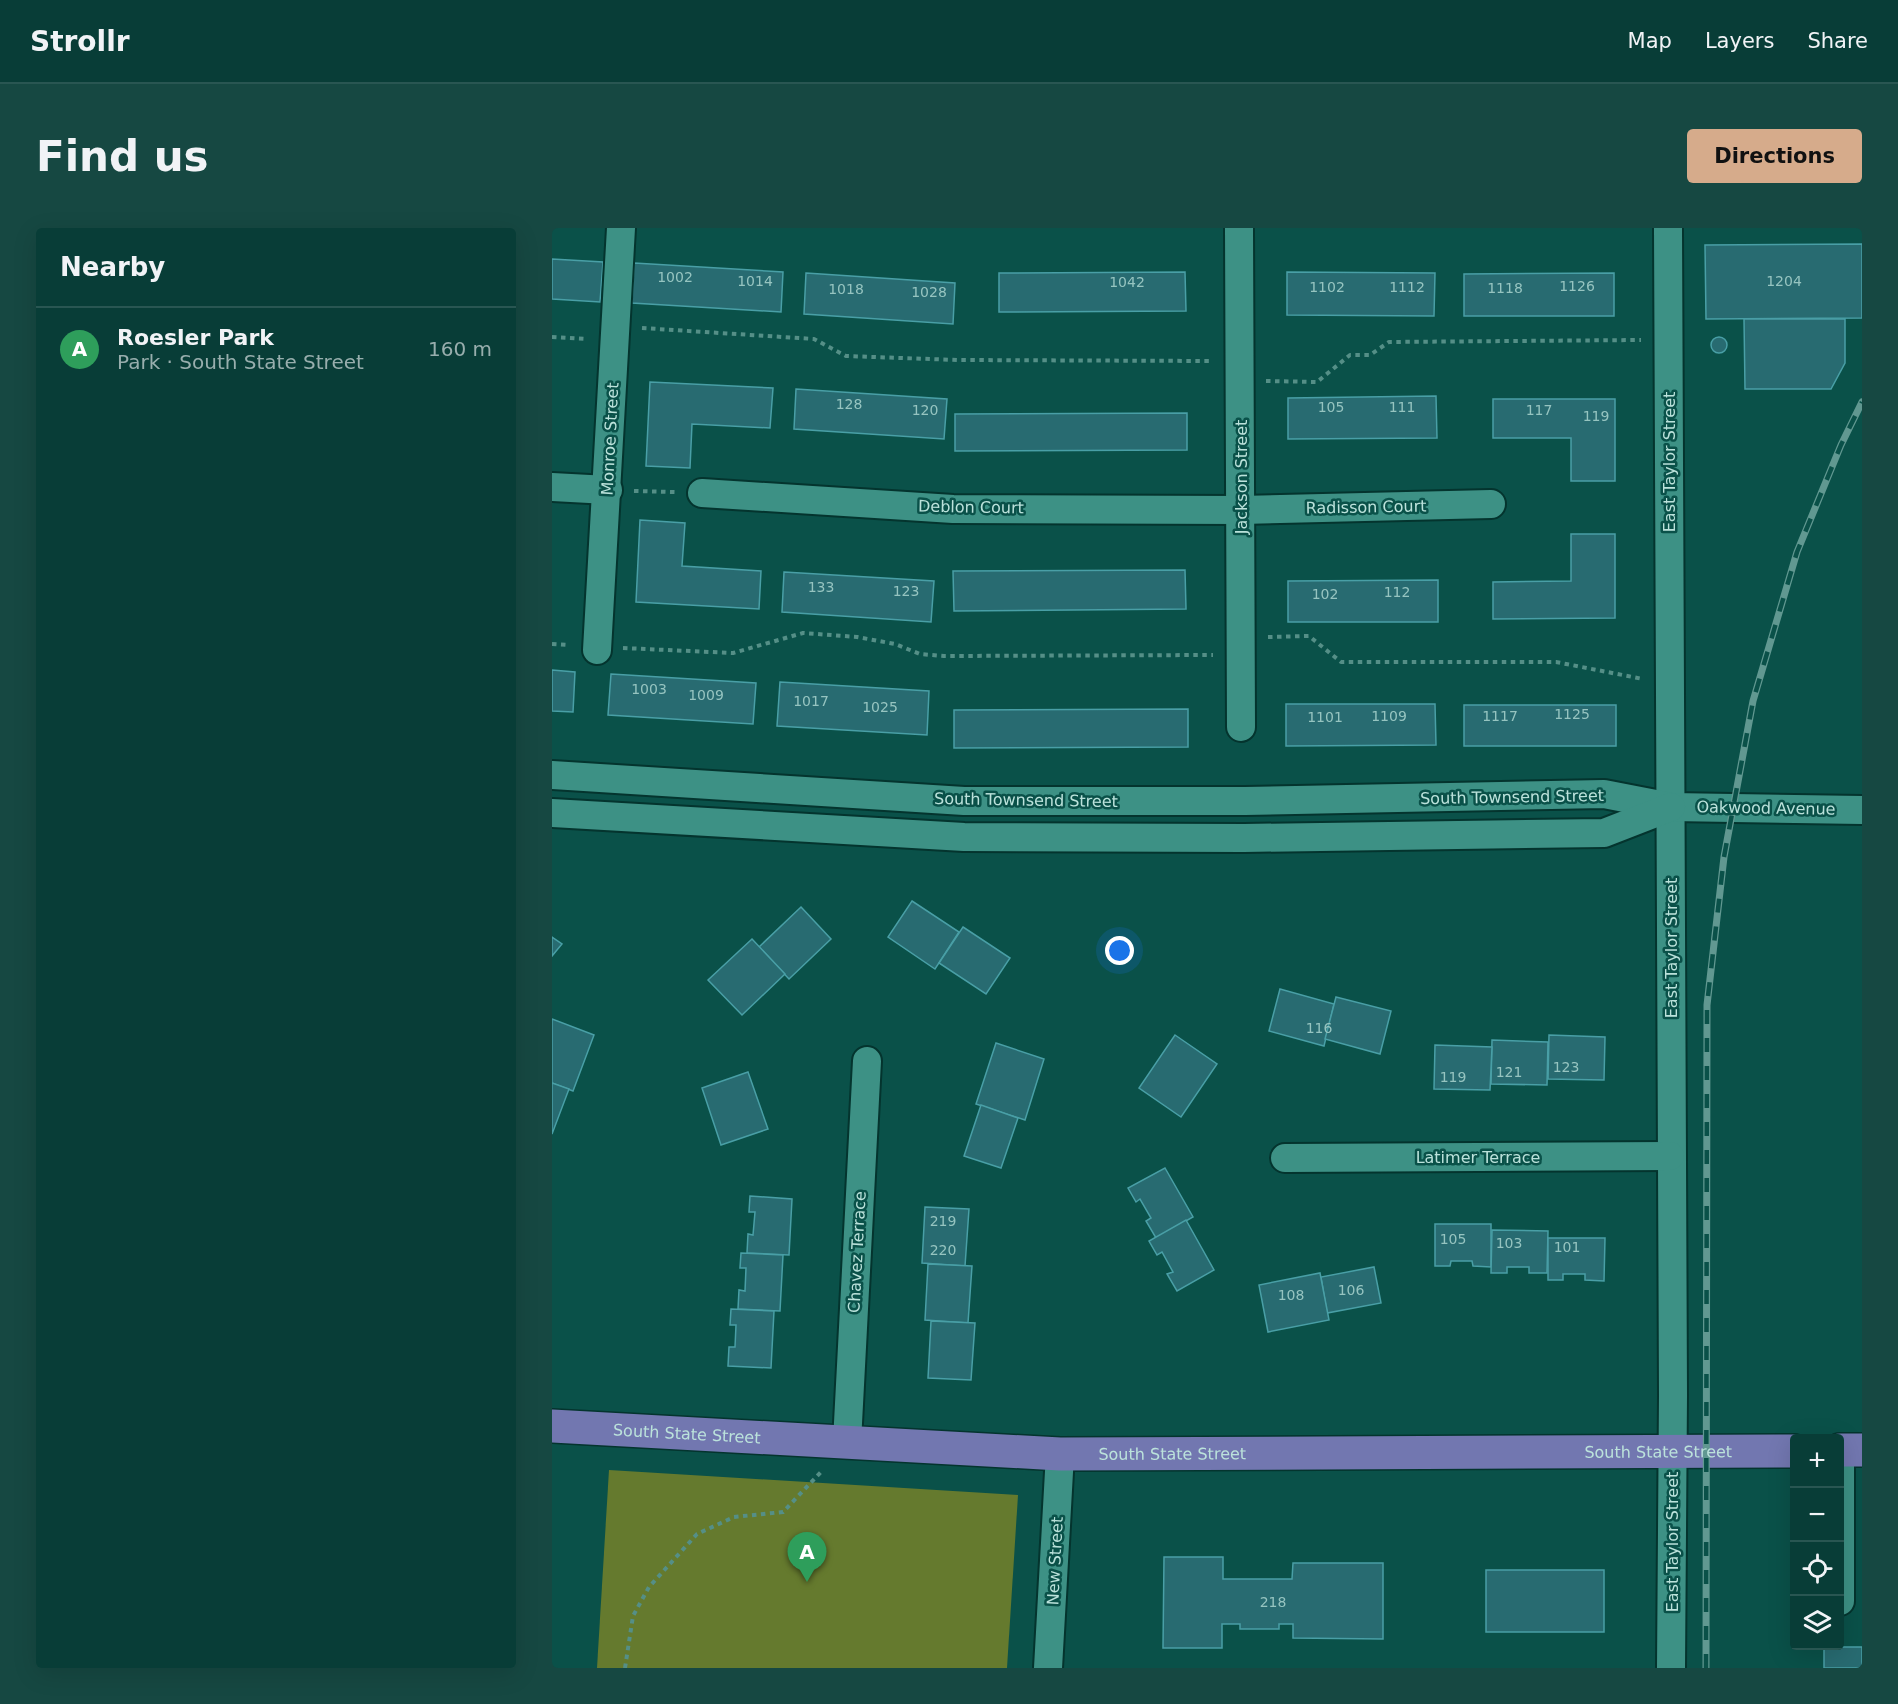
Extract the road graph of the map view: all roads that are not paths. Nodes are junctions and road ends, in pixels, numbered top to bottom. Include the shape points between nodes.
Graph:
1 (621, 228) edge
2 (1239, 228) edge
3 (1668, 228) edge
4 (552, 487) edge
5 (608, 490) junction
6 (702, 493) road end
7 (1491, 504) dead end
8 (1241, 510) junction
9 (597, 650) road end
10 (1241, 727) dead end
11 (552, 775) edge
12 (887, 796) junction
13 (1245, 801) junction
14 (1671, 807) junction
15 (1862, 810) edge
16 (552, 813) edge
17 (885, 832) junction
18 (1244, 838) junction
19 (867, 1061) dead end
20 (1670, 1156) junction
21 (1286, 1158) dead end
22 (552, 1426) edge
23 (847, 1442) junction
24 (1673, 1450) junction
25 (1790, 1450) edge
26 (1844, 1450) edge
27 (1862, 1450) edge
28 (1060, 1454) junction
29 (1840, 1488) edge
30 (1840, 1596) edge
31 (1048, 1668) edge
32 (1671, 1668) edge

1 - 5 street, Monroe Street
2 - 8 street, Jackson Street
3 - 14 street, East Taylor Street
4 - 5 street
5 - 9 street, Monroe Street
6 - 8 street, Deblon Court via 953,509
7 - 8 street, Radisson Court
8 - 10 street, Jackson Street
11 - 12 street, South Townsend Street
12 - 13 street, South Townsend Street via 964,801
12 - 17 street
13 - 14 street, South Townsend Street via 1604,794
13 - 18 street
14 - 15 street, Oakwood Avenue
14 - 18 street via 1604,833
14 - 20 street, East Taylor Street
16 - 17 street
17 - 18 street via 964,837
19 - 23 street, Chavez Terrace
20 - 21 street, Latimer Terrace
20 - 24 street, East Taylor Street
22 - 23 main road, South State Street
23 - 28 main road, South State Street
24 - 25 main road, South State Street
24 - 28 main road, South State Street
24 - 32 street, East Taylor Street
26 - 27 main road
28 - 31 street, New Street
29 - 30 street

